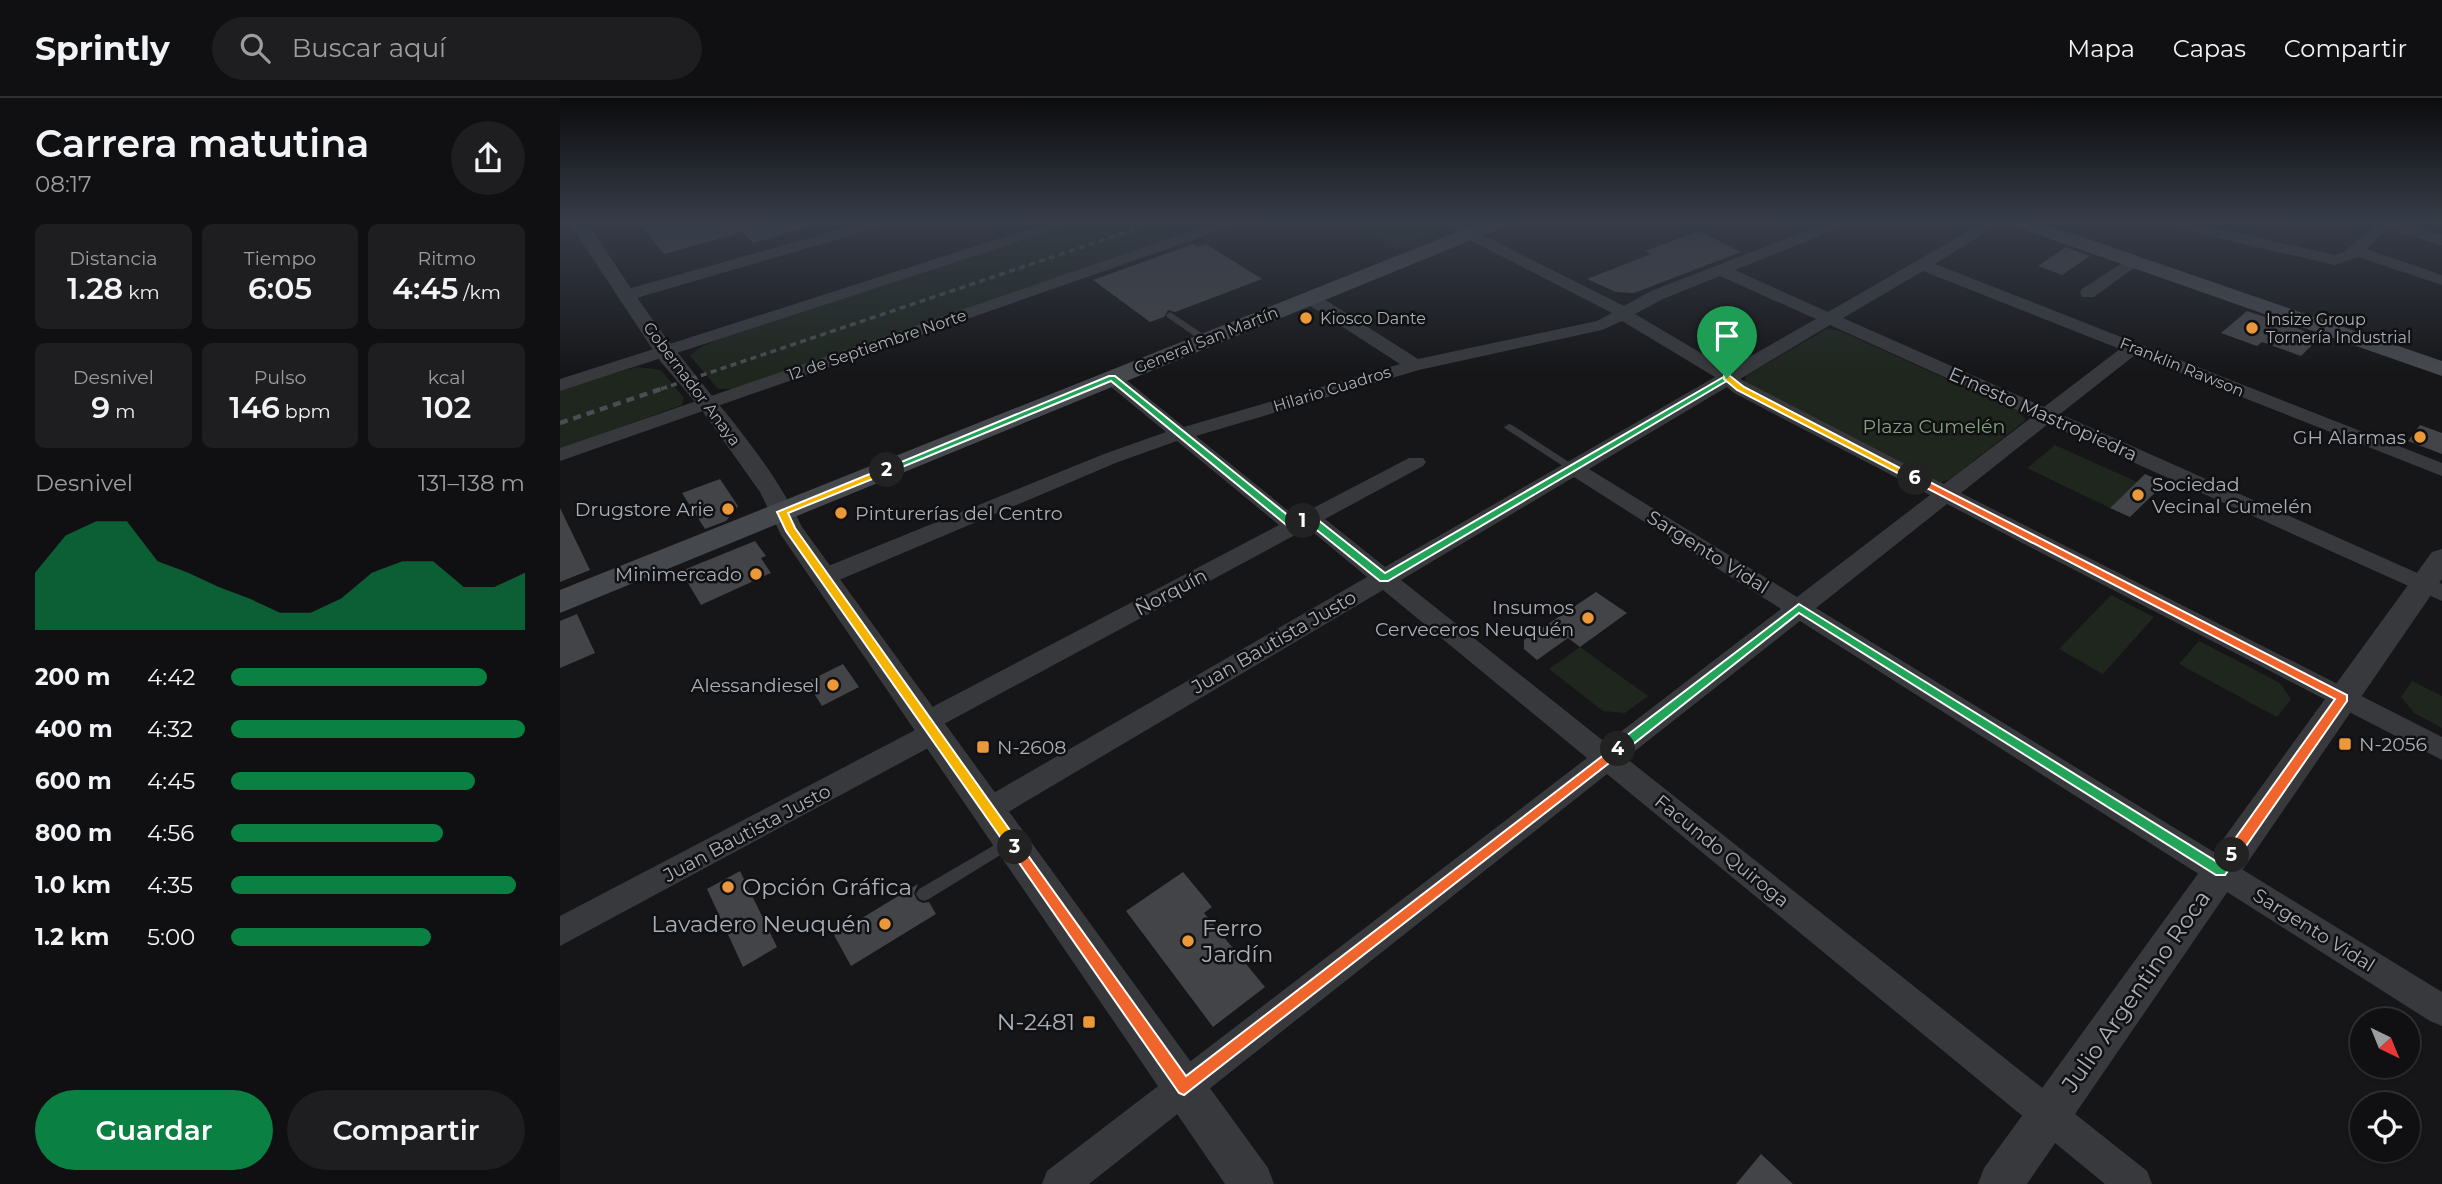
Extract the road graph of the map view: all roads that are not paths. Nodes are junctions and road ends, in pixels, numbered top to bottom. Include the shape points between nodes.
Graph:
1 (611, 272) edge
2 (708, 272) edge
3 (911, 272) edge
4 (1089, 272) edge
5 (1374, 272) edge
6 (1546, 272) edge
7 (1717, 272) edge
8 (1725, 272) edge
9 (1908, 272) edge
10 (1940, 272) edge
11 (2118, 272) edge
12 (2164, 272) edge
13 (2417, 272) edge
14 (2442, 280) edge
15 (2088, 293) dead end
16 (627, 295) junction
17 (1310, 298) junction
18 (1623, 313) junction
19 (1170, 314) dead end
20 (1829, 318) junction
21 (1206, 340) junction
22 (2133, 348) junction
23 (664, 351) junction
24 (1415, 365) junction
25 (2442, 369) edge
26 (1112, 378) junction
27 (1727, 378) junction
28 (560, 385) edge
29 (709, 404) junction
30 (2046, 415) junction
31 (1509, 427) dead end
32 (1181, 434) junction
33 (560, 456) edge
34 (1416, 462) dead end
35 (1573, 467) junction
36 (2442, 470) edge
37 (1945, 494) junction
38 (782, 512) junction
39 (1301, 522) junction
40 (824, 577) junction
41 (1384, 578) junction
42 (2436, 578) edge
43 (560, 602) edge
44 (1799, 608) junction
45 (2343, 698) junction
46 (930, 728) junction
47 (2442, 749) edge
48 (1606, 758) junction
49 (988, 810) junction
50 (1011, 842) junction
51 (2220, 871) junction
52 (924, 894) dead end
53 (560, 932) edge
54 (2442, 1010) edge
55 (1184, 1087) junction
56 (2049, 1115) junction
57 (1060, 1184) edge
58 (1252, 1184) edge
59 (2000, 1184) edge
60 (2134, 1184) edge

1 - 16 street, Gobernador Anaya
2 - 16 street
3 - 23 street
4 - 29 street, 12 de Septiembre Norte
5 - 17 main road, General San Martín
6 - 18 street
7 - 18 street, Hilario Cuadros
8 - 20 street, Ernesto Mastropiedra
9 - 20 street, Juan Bautista Justo
10 - 22 street, Franklin Rawson
11 - 15 street
12 - 25 main road
13 - 14 street
16 - 23 street, Gobernador Anaya
17 - 21 main road, General San Martín
17 - 24 street
18 - 24 street, Hilario Cuadros via 1592,328
18 - 27 street
19 - 21 lane
20 - 27 street, Juan Bautista Justo
20 - 30 street, Ernesto Mastropiedra
21 - 26 main road, General San Martín
22 - 30 street
22 - 36 street, Franklin Rawson
23 - 28 street
23 - 29 street, Gobernador Anaya
24 - 32 street, Hilario Cuadros
26 - 32 street, Facundo Quiroga
26 - 38 main road, General San Martín
27 - 35 street, Juan Bautista Justo
27 - 37 street
29 - 33 street, 12 de Septiembre Norte
29 - 38 street, Gobernador Anaya
30 - 37 street
30 - 42 street, Ernesto Mastropiedra
31 - 35 lane, Sargento Vidal
32 - 39 street, Facundo Quiroga
32 - 40 street, Hilario Cuadros via 1111,458
34 - 39 street, Ñorquín
35 - 41 street, Juan Bautista Justo
35 - 44 street, Sargento Vidal
37 - 44 street
37 - 45 street
38 - 40 street, Gobernador Anaya
38 - 43 main road, General San Martín
39 - 41 street, Facundo Quiroga
39 - 46 street, Ñorquín
40 - 46 street, Gobernador Anaya
41 - 48 street, Facundo Quiroga
41 - 49 street, Juan Bautista Justo
42 - 45 street, Julio Argentino Roca
44 - 48 street
44 - 51 street, Sargento Vidal
45 - 47 street
45 - 51 street, Julio Argentino Roca
46 - 49 street, Gobernador Anaya
46 - 53 street, Juan Bautista Justo
48 - 55 street
48 - 56 street, Facundo Quiroga
49 - 50 street, Gobernador Anaya
50 - 52 lane
50 - 55 street, Gobernador Anaya
51 - 54 street, Sargento Vidal
51 - 56 street, Julio Argentino Roca
55 - 57 street
55 - 58 street, Gobernador Anaya
56 - 59 street, Julio Argentino Roca
56 - 60 street, Facundo Quiroga

